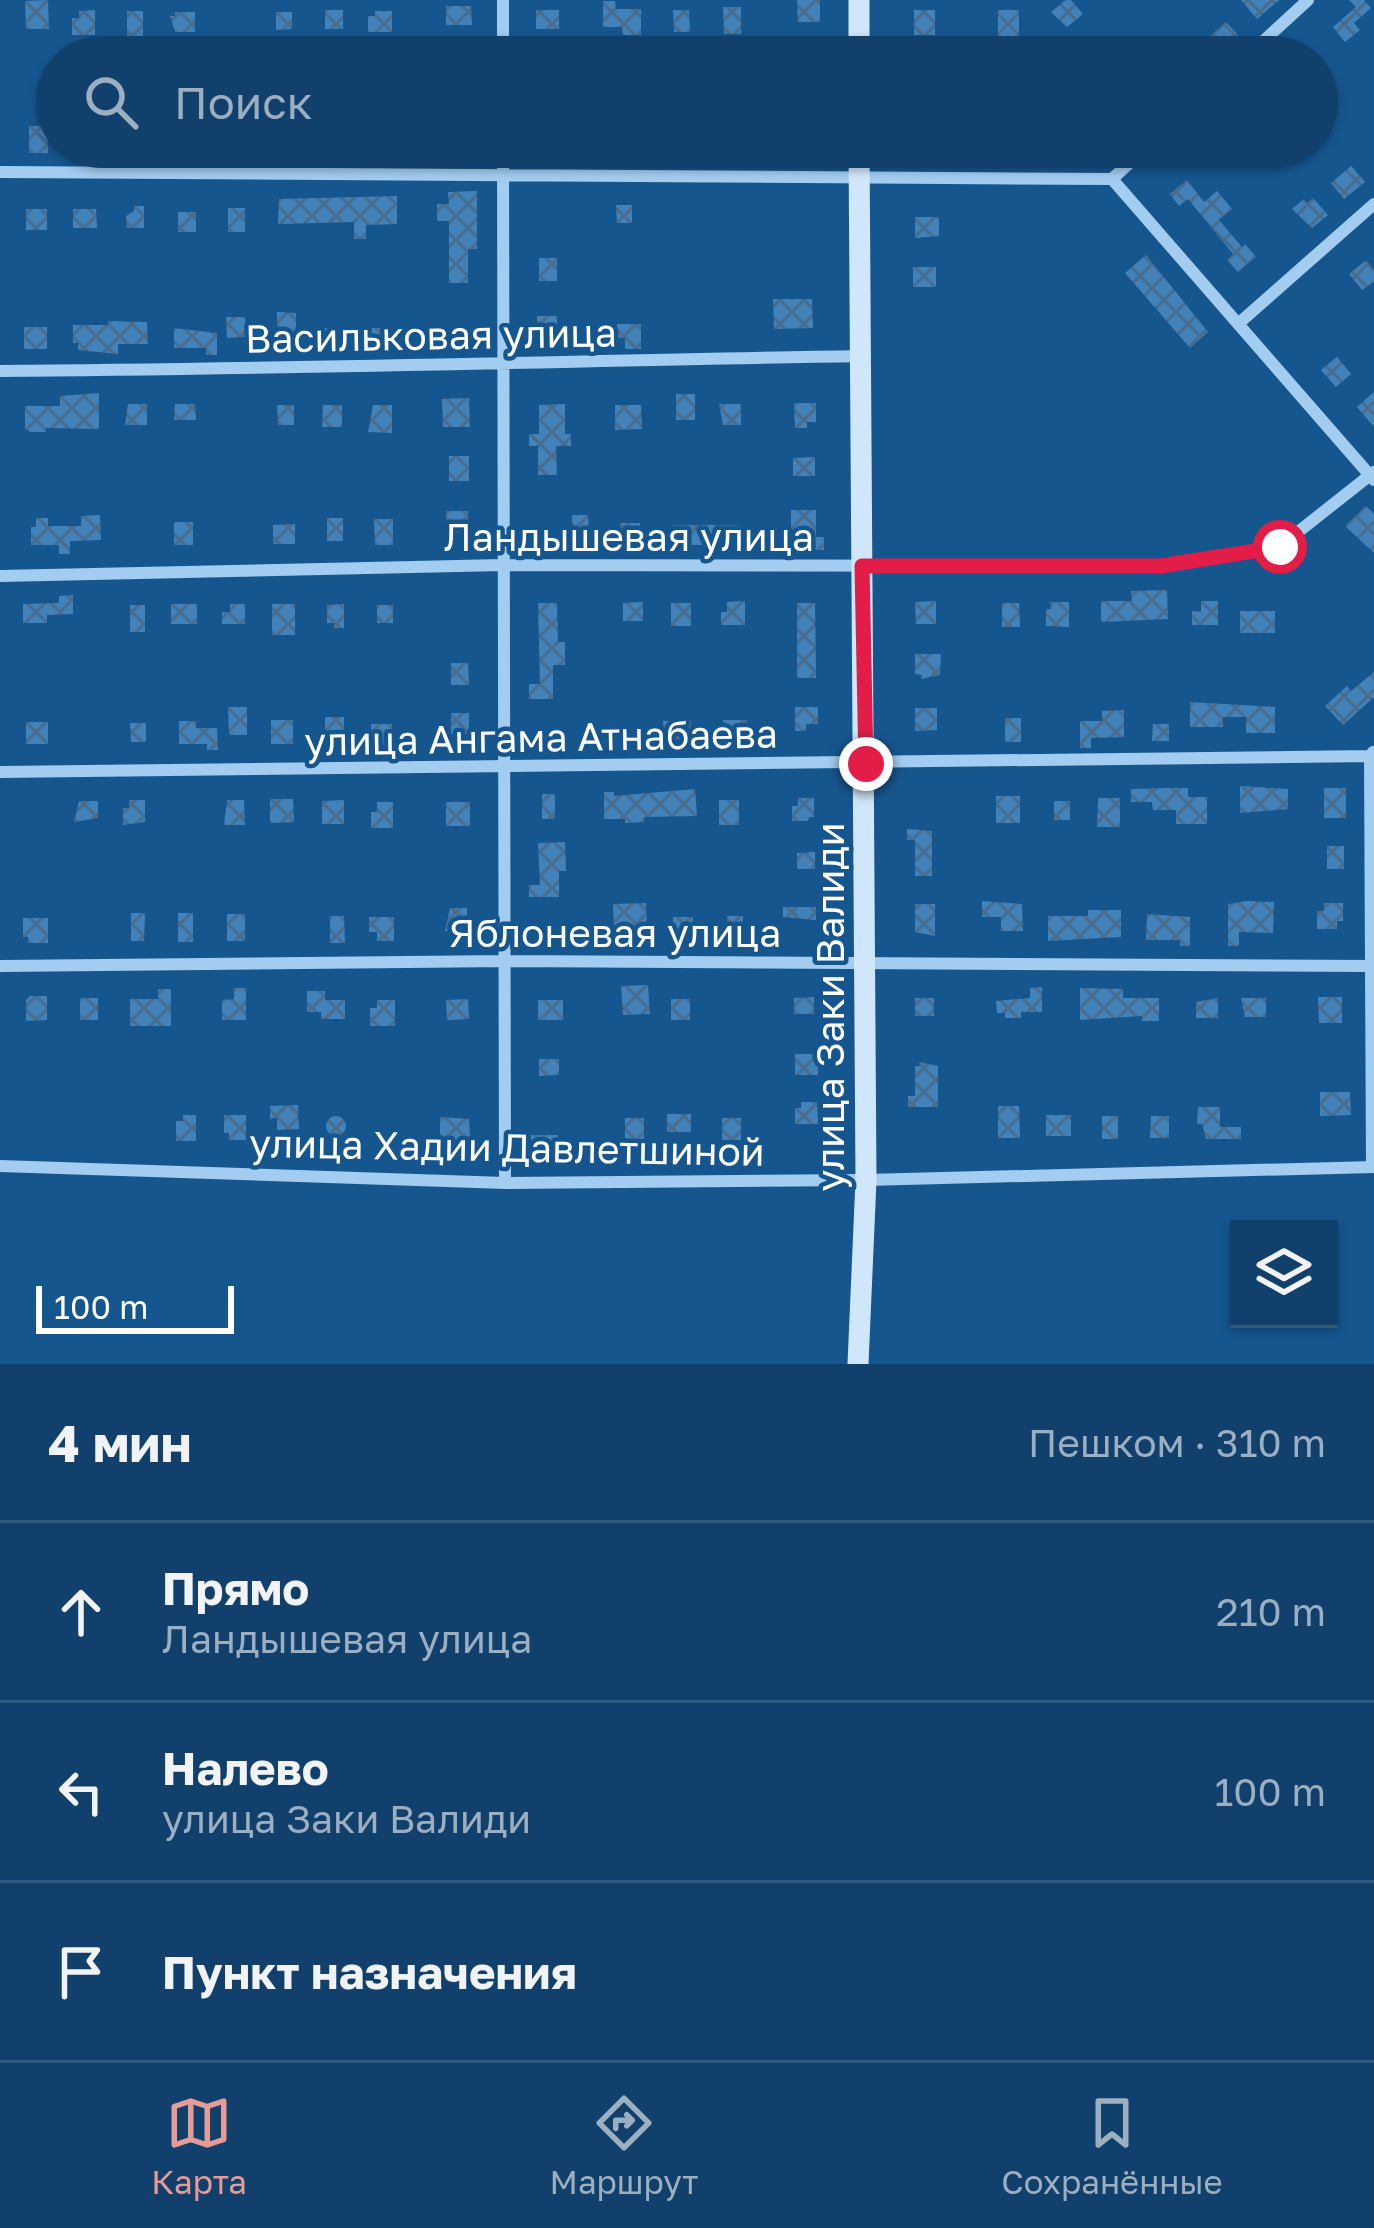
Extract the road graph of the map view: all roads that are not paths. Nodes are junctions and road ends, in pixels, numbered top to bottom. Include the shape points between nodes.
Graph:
1 (503, 0) edge
2 (860, 0) edge
3 (1308, 0) edge
4 (503, 36) edge
5 (859, 36) edge
6 (1269, 36) edge
7 (503, 168) edge
8 (859, 168) edge
9 (1124, 168) edge
10 (0, 172) edge
11 (503, 176) junction
12 (859, 179) junction
13 (1112, 179) junction
14 (1374, 203) edge
15 (1238, 324) junction
16 (862, 356) junction
17 (502, 362) junction
18 (0, 371) edge
19 (1373, 476) edge
20 (503, 565) junction
21 (862, 566) junction
22 (0, 576) edge
23 (1372, 754) edge
24 (866, 764) junction
25 (504, 768) junction
26 (0, 772) edge
27 (507, 961) junction
28 (866, 962) junction
29 (0, 966) edge
30 (1372, 966) edge
31 (0, 1166) edge
32 (1373, 1167) edge
33 (866, 1180) junction
34 (505, 1184) junction
35 (858, 1364) edge

1 - 4 street
2 - 5 street
3 - 6 street
7 - 11 street
8 - 12 street, улица Заки Валиди
9 - 13 street
10 - 11 street
11 - 12 street
11 - 17 street
12 - 13 street
12 - 16 street, улица Заки Валиди
13 - 15 street
14 - 15 street
15 - 19 street
16 - 17 street, Васильковая улица
16 - 21 street, улица Заки Валиди
17 - 18 street, Васильковая улица
17 - 20 street
19 - 21 street, Ландышевая улица via 1280,547 1160,566
20 - 21 street, Ландышевая улица
20 - 22 street, Ландышевая улица
20 - 25 street
21 - 24 street, улица Заки Валиди
23 - 24 street, улица Ангама Атнабаева
23 - 30 street, улица Ангама Атнабаева
24 - 25 street, улица Ангама Атнабаева
24 - 28 street, улица Заки Валиди
25 - 26 street, улица Ангама Атнабаева
25 - 27 street
27 - 28 street, Яблоневая улица
27 - 29 street, Яблоневая улица
27 - 34 street
28 - 30 street, Яблоневая улица
28 - 33 street, улица Заки Валиди
30 - 32 street, улица Ангама Атнабаева
31 - 34 street, улица Хадии Давлетшиной
32 - 33 street, улица Хадии Давлетшиной
33 - 34 street, улица Хадии Давлетшиной
33 - 35 street, улица Заки Валиди

